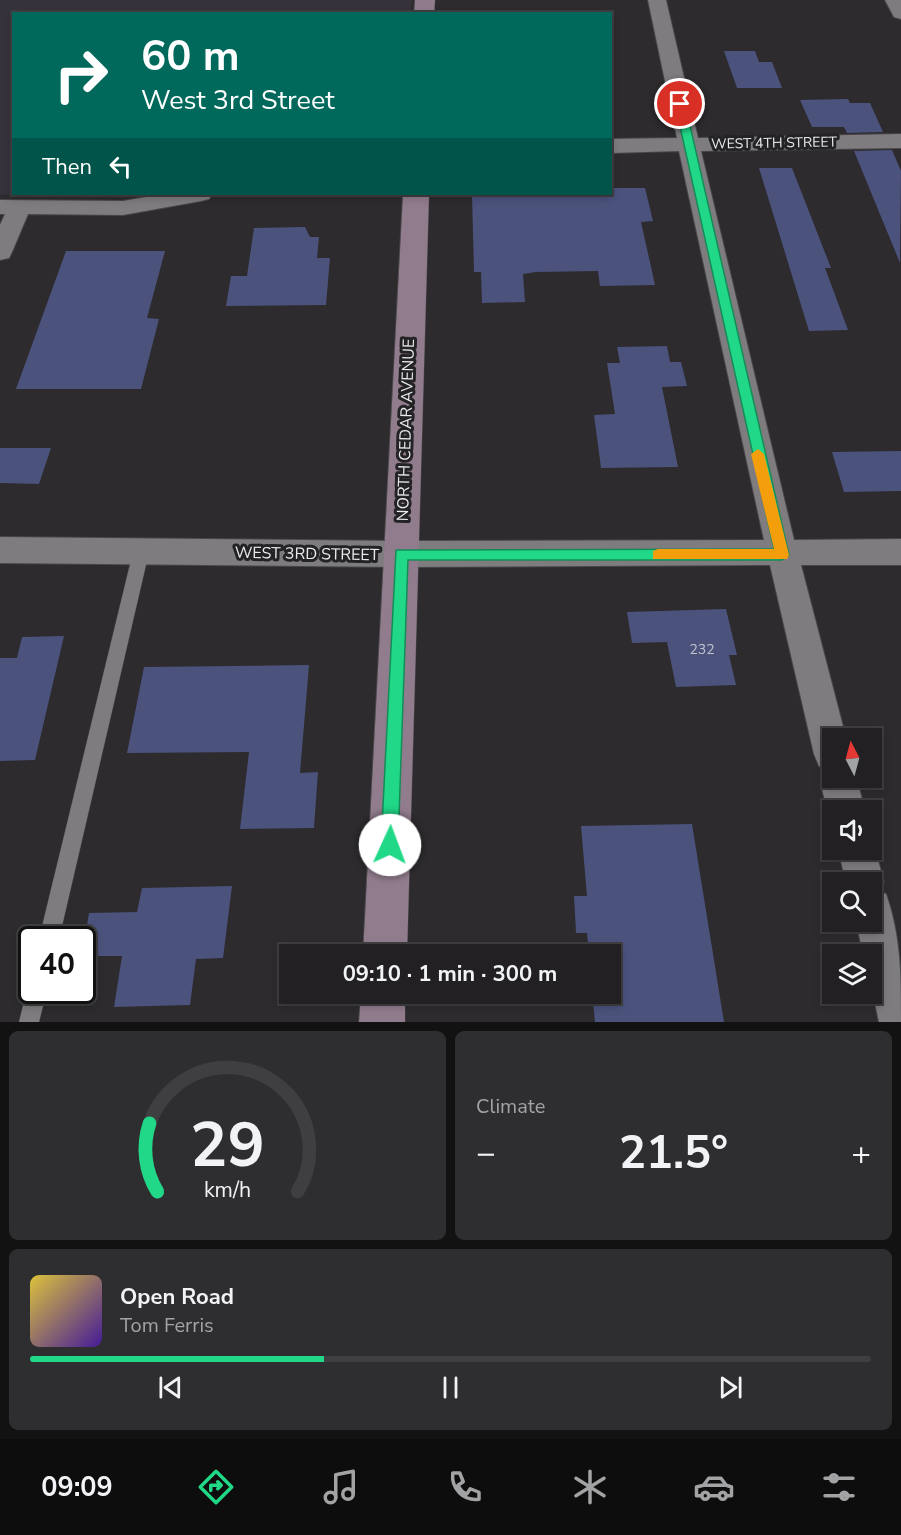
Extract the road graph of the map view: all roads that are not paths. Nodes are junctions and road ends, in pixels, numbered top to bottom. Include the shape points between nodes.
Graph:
1 (657, 0) edge
2 (894, 0) edge
3 (901, 13) edge
4 (901, 141) edge
5 (689, 145) junction
6 (612, 146) edge
7 (195, 195) edge
8 (416, 195) edge
9 (9, 208) edge
10 (0, 252) edge
11 (0, 550) edge
12 (141, 552) junction
13 (901, 552) edge
14 (401, 554) junction
15 (782, 555) junction
16 (825, 728) edge
17 (52, 926) edge
18 (878, 932) edge
19 (385, 944) edge
20 (34, 1004) edge
21 (383, 1004) edge
22 (29, 1022) edge
23 (382, 1022) edge
24 (900, 1022) edge

1 - 5 street
2 - 3 street
4 - 5 street, WEST 4TH STREET
5 - 6 street, WEST 4TH STREET
5 - 15 street
7 - 9 street via 123,208
8 - 14 street, NORTH CEDAR AVENUE
9 - 10 street
11 - 12 street, WEST 3RD STREET
12 - 14 street, WEST 3RD STREET
12 - 17 lane
13 - 15 street, WEST 3RD STREET
14 - 15 street, WEST 3RD STREET
14 - 19 street, NORTH CEDAR AVENUE
15 - 16 street
18 - 24 street
20 - 22 lane
21 - 23 street

